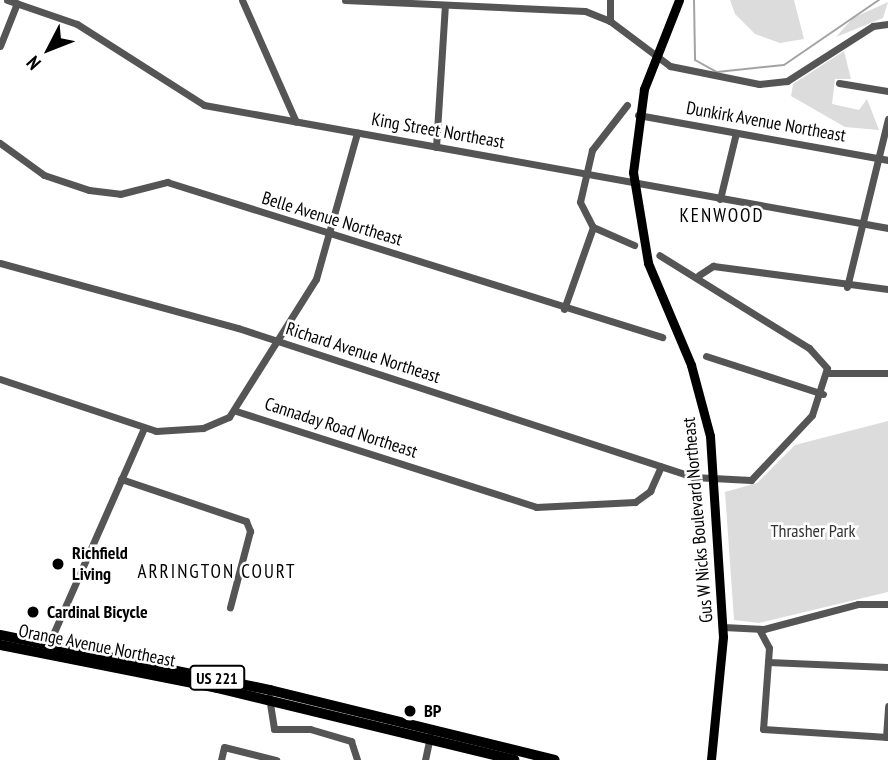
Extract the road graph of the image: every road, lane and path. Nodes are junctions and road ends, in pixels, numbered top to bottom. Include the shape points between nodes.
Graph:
1 (8, 0) edge
2 (242, 0) edge
3 (345, 0) edge
4 (610, 0) edge
5 (679, 1) edge
6 (17, 3) junction
7 (445, 5) junction
8 (610, 21) junction
9 (888, 24) edge
10 (0, 47) edge
11 (655, 56) junction
12 (839, 83) dead end
13 (888, 91) edge
14 (627, 105) dead end
15 (638, 116) junction
16 (888, 119) edge
17 (296, 122) junction
18 (357, 133) junction
19 (736, 133) junction
20 (0, 143) edge
21 (436, 147) junction
22 (878, 158) junction
23 (888, 160) edge
24 (584, 173) junction
25 (634, 183) junction
26 (720, 199) junction
27 (861, 224) junction
28 (593, 227) junction
29 (888, 228) edge
30 (329, 233) junction
31 (634, 245) dead end
32 (659, 255) dead end
33 (0, 263) edge
34 (699, 275) junction
35 (847, 287) junction
36 (888, 289) edge
37 (564, 309) junction
38 (662, 337) dead end
39 (279, 342) junction
40 (706, 356) dead end
41 (828, 373) junction
42 (888, 373) edge
43 (0, 379) edge
44 (823, 394) junction
45 (236, 411) junction
46 (144, 428) junction
47 (661, 466) junction
48 (121, 479) junction
49 (714, 482) junction
50 (888, 604) edge
51 (230, 607) dead end
52 (723, 627) junction
53 (759, 629) junction
54 (0, 635) edge
55 (0, 645) edge
56 (47, 649) junction
57 (768, 662) junction
58 (888, 667) edge
59 (269, 695) junction
60 (888, 706) edge
61 (430, 734) junction
62 (887, 737) edge
63 (221, 760) edge
64 (276, 760) edge
65 (357, 760) edge
66 (425, 760) edge
67 (514, 760) edge
68 (555, 760) edge
69 (711, 760) edge

1 - 6 street, King Street Northeast
2 - 17 street
3 - 7 street
4 - 8 street
5 - 11 main road, Gus W Nicks Boulevard Northeast
6 - 10 street
6 - 17 street, King Street Northeast via 77,24 194,102
7 - 8 street via 585,11
7 - 21 street
8 - 11 street
9 - 11 street via 864,31 800,75 779,83 744,83 681,71
11 - 15 main road, Gus W Nicks Boulevard Northeast
12 - 13 street
14 - 24 street via 599,137
15 - 19 street, Dunkirk Avenue Northeast
15 - 25 main road, Gus W Nicks Boulevard Northeast
16 - 22 street
17 - 18 street, King Street Northeast
18 - 21 street, King Street Northeast
18 - 30 street
19 - 22 street, Dunkirk Avenue Northeast
19 - 26 street
20 - 30 street, Belle Avenue Northeast via 44,175 89,190 120,194 167,182
21 - 24 street, King Street Northeast
22 - 23 street, Dunkirk Avenue Northeast
22 - 27 street
24 - 25 street, King Street Northeast
24 - 28 street via 581,208
25 - 26 street, King Street Northeast
25 - 49 main road, Gus W Nicks Boulevard Northeast via 648,263 703,402
26 - 27 street, King Street Northeast
27 - 29 street, King Street Northeast
27 - 35 street
28 - 31 street
28 - 37 street
30 - 37 street, Belle Avenue Northeast
30 - 39 street via 316,279
32 - 34 street
33 - 39 street, Richard Avenue Northeast
34 - 35 street via 708,267 729,268
34 - 41 street via 737,307 814,352
35 - 36 street
37 - 38 street, Belle Avenue Northeast
39 - 45 street
39 - 47 street, Richard Avenue Northeast
40 - 44 street
41 - 42 street
41 - 44 street
43 - 46 street, Cannaday Road Northeast
44 - 49 street via 799,432 755,477
45 - 46 street, Cannaday Road Northeast via 202,428
45 - 47 street, Cannaday Road Northeast via 536,507 635,502 650,491
46 - 48 street
47 - 49 street, Richard Avenue Northeast
48 - 51 street via 243,519 250,527
48 - 56 street
49 - 52 main road, Gus W Nicks Boulevard Northeast
50 - 53 street via 858,604
52 - 53 street
52 - 69 main road, Gus W Nicks Boulevard Northeast
53 - 57 street via 769,644
54 - 56 highway, Orange Avenue Northeast / US 221
55 - 56 highway, Orange Avenue Northeast / US 221
56 - 59 highway, Orange Avenue Northeast / US 221
57 - 58 street
57 - 62 street via 759,723 771,731
59 - 61 highway, Orange Avenue Northeast / US 221
59 - 65 street via 274,729 310,729 351,741
60 - 62 street
61 - 66 street
61 - 67 highway, Orange Avenue Northeast / US 221
61 - 68 highway, Orange Avenue Northeast / US 221
63 - 64 street via 224,747

